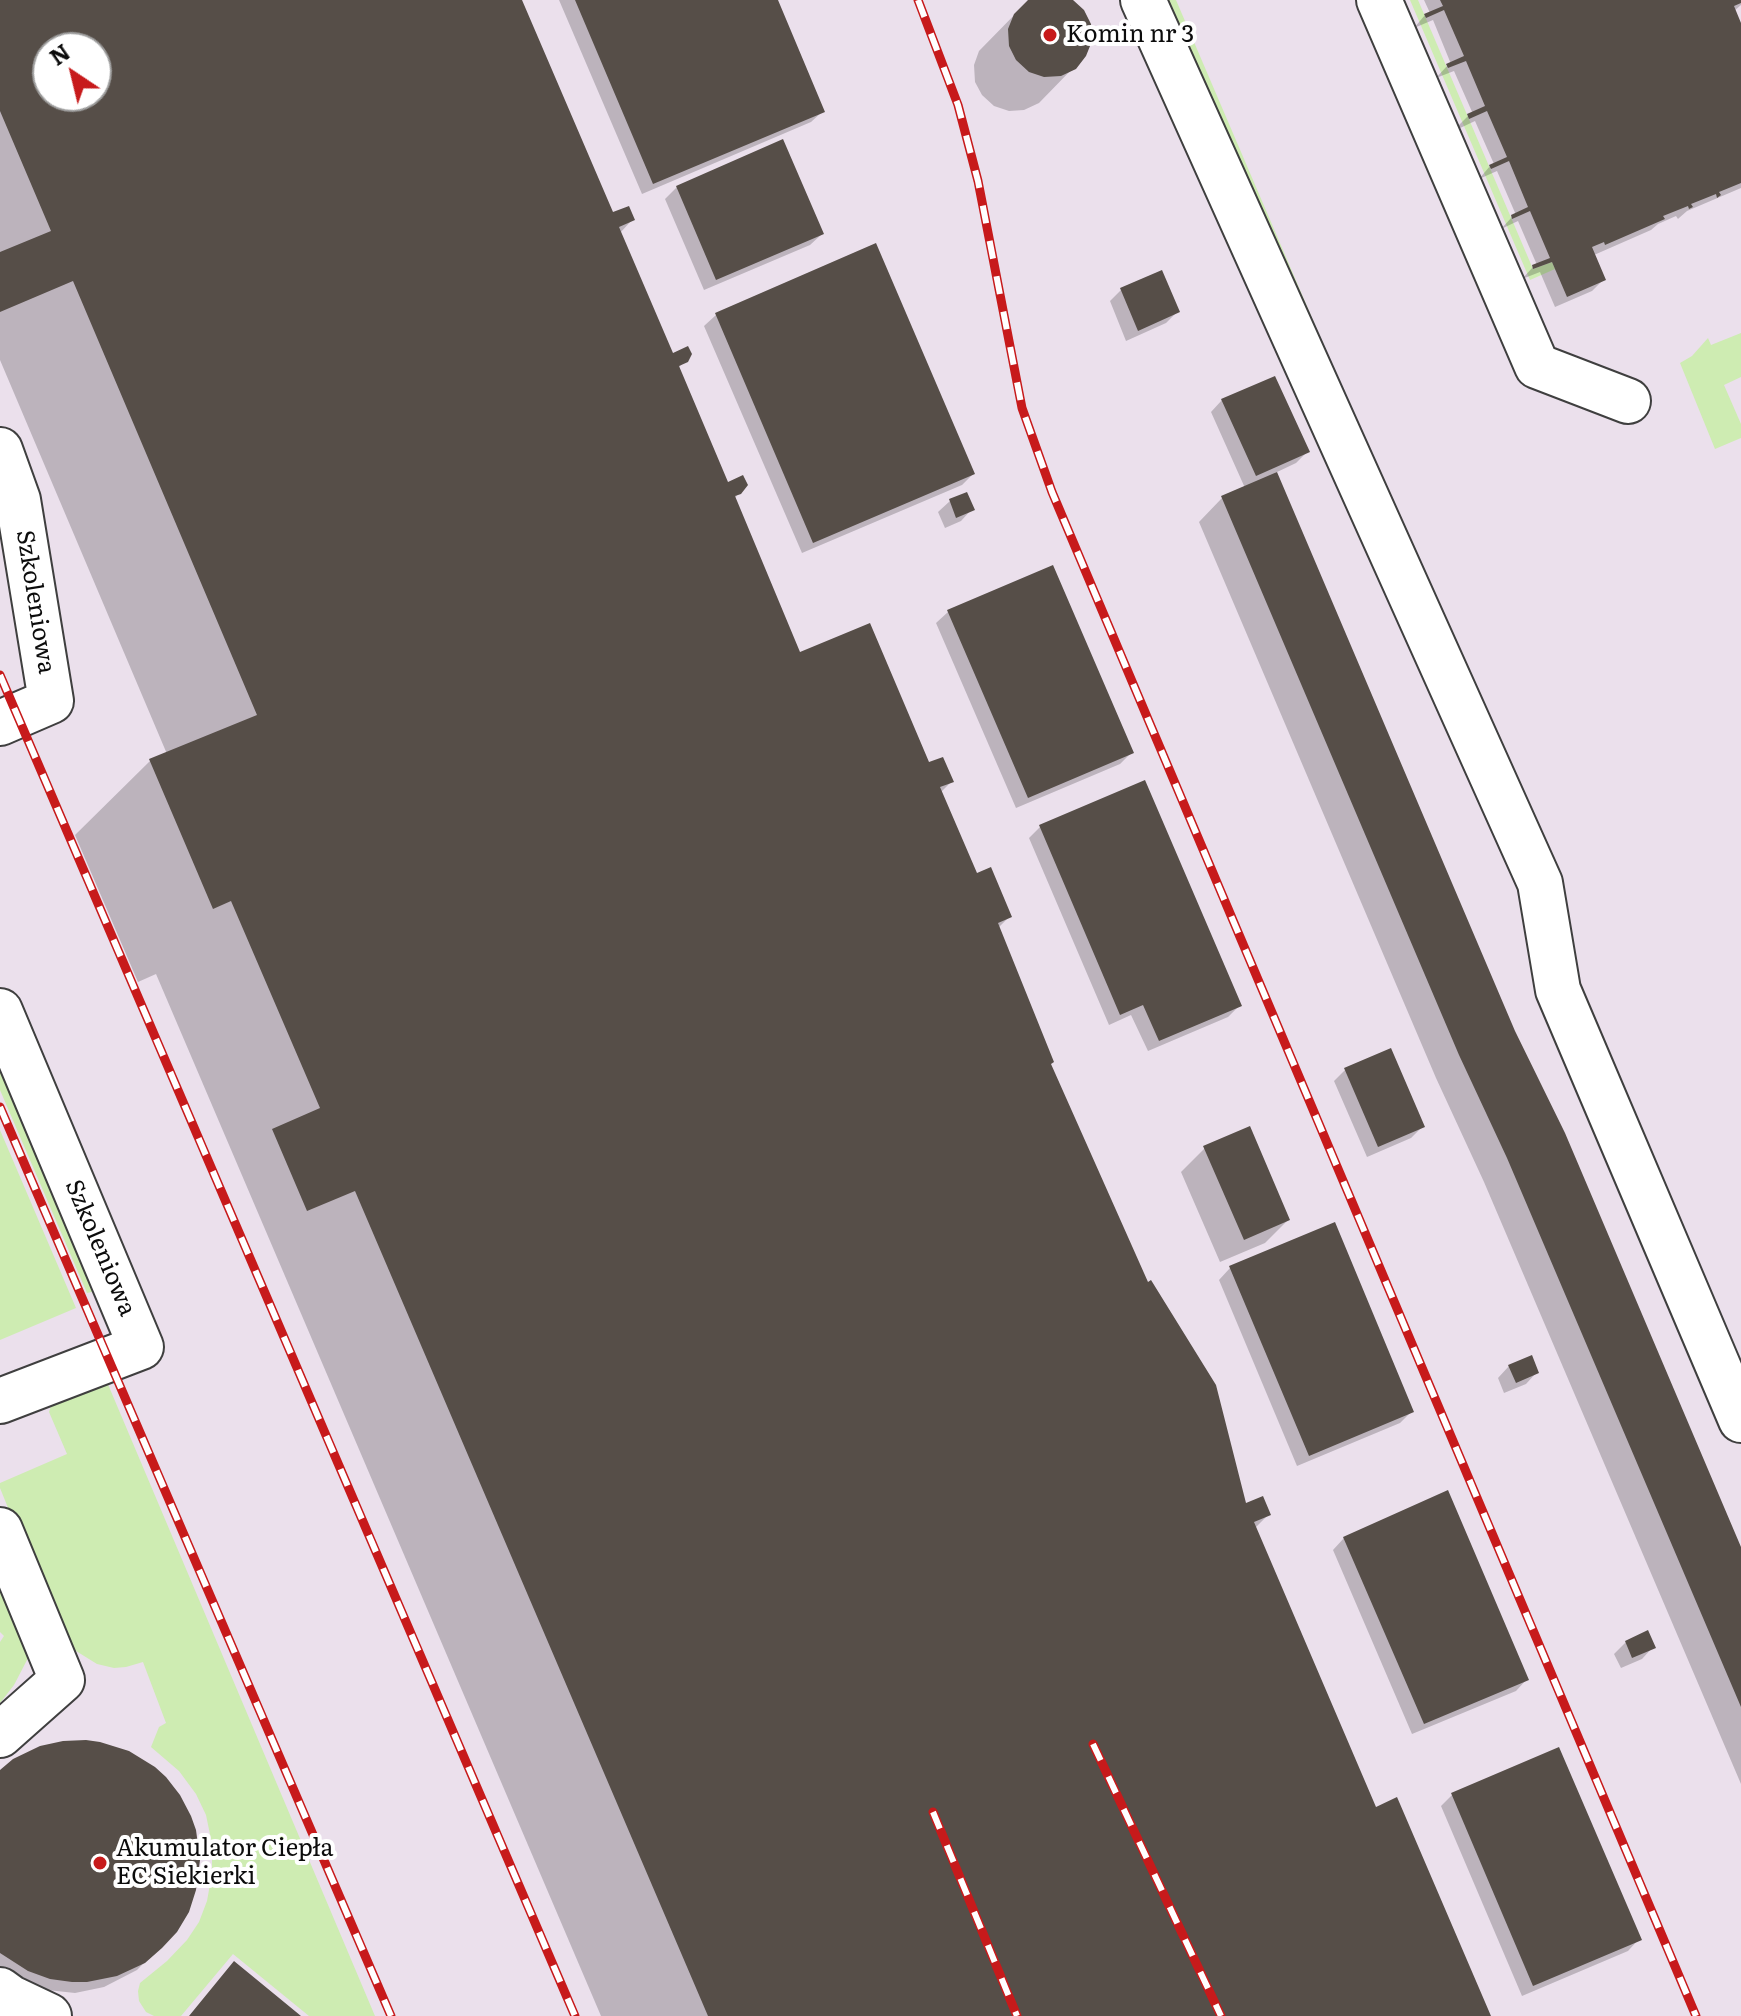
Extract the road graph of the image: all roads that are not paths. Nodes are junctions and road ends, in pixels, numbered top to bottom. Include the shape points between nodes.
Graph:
1 (1143, 0) edge
2 (1379, 0) edge
3 (1628, 401) dead end
4 (0, 450) edge
5 (0, 723) edge
6 (0, 1011) edge
7 (0, 1401) edge
8 (1741, 1420) edge
9 (0, 1530) edge
10 (0, 1735) edge
11 (0, 1990) edge
12 (49, 2016) edge

1 - 8 lane via 1540,883 1558,990
2 - 3 lane via 1537,366
4 - 5 lane, Szkoleniowa via 18,500 51,701
6 - 7 lane, Szkoleniowa via 141,1347
9 - 10 lane via 62,1680
11 - 12 lane

